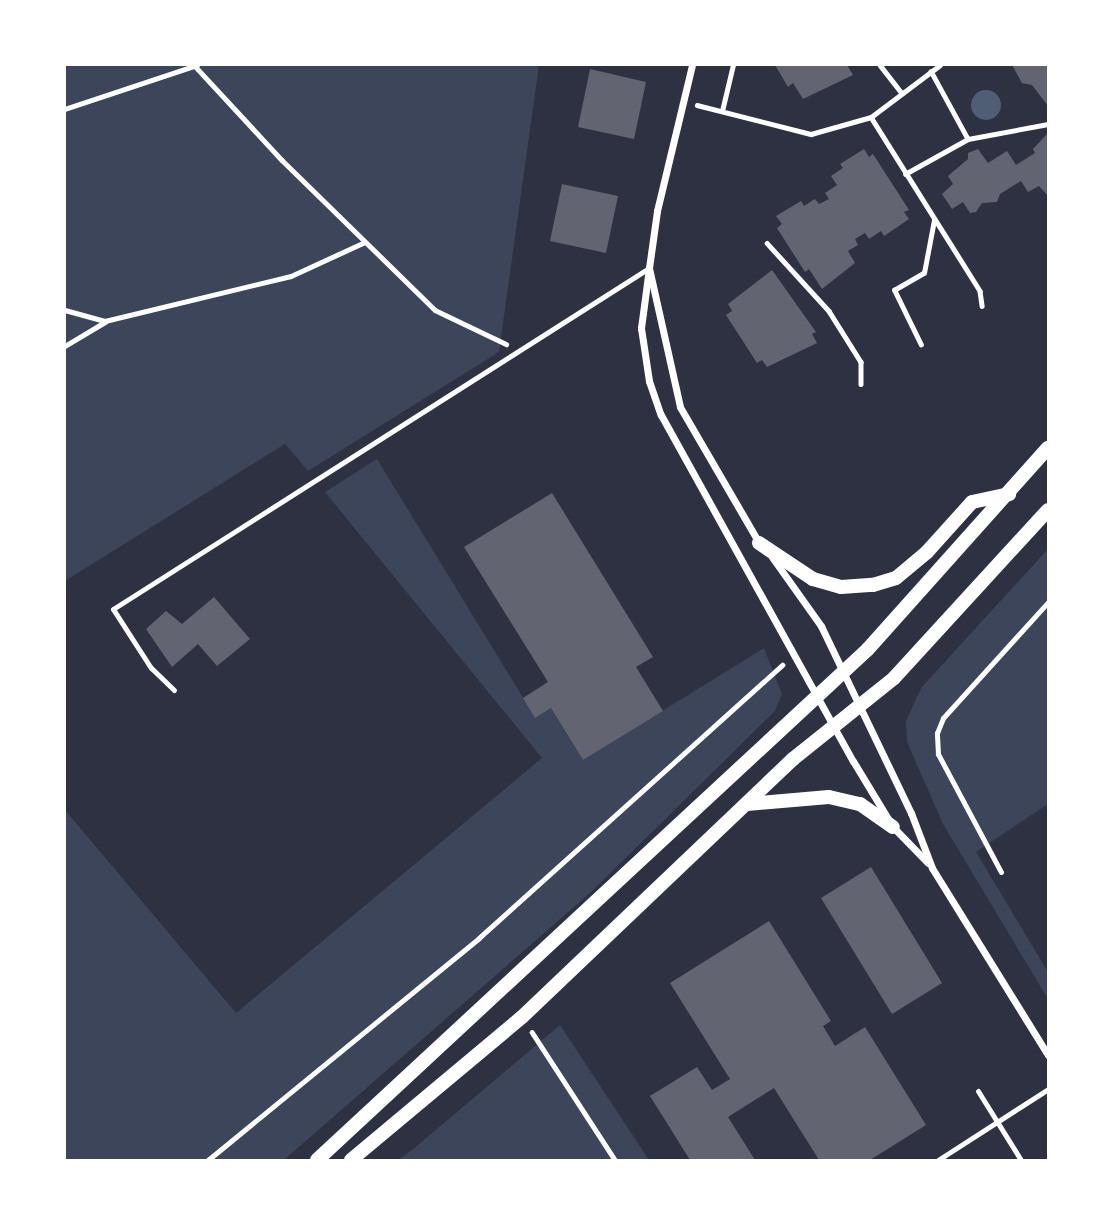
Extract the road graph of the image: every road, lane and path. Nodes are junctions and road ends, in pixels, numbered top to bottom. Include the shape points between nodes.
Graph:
1 (195, 65) edge
2 (692, 65) edge
3 (733, 65) edge
4 (880, 65) edge
5 (940, 65) edge
6 (931, 71) junction
7 (902, 93) junction
8 (683, 102) junction
9 (65, 109) edge
10 (722, 111) junction
11 (871, 117) junction
12 (1048, 124) edge
13 (968, 139) junction
14 (905, 174) junction
15 (934, 219) junction
16 (365, 243) junction
17 (767, 243) dead end
18 (649, 268) junction
19 (982, 306) dead end
20 (65, 310) edge
21 (106, 321) junction
22 (921, 345) dead end
23 (65, 346) edge
24 (523, 350) junction
25 (861, 384) dead end
26 (1048, 448) edge
27 (1009, 494) junction
28 (1048, 510) edge
29 (759, 543) junction
30 (1048, 602) edge
31 (796, 652) junction
32 (842, 670) junction
33 (174, 690) dead end
34 (817, 692) junction
35 (860, 708) junction
36 (835, 726) junction
37 (747, 804) junction
38 (893, 827) junction
39 (932, 868) junction
40 (1000, 872) dead end
41 (522, 1017) junction
42 (1048, 1055) edge
43 (1048, 1089) edge
44 (978, 1091) dead end
45 (997, 1122) junction
46 (208, 1160) edge
47 (317, 1160) edge
48 (351, 1160) edge
49 (615, 1160) edge
50 (938, 1160) edge
51 (1021, 1160) edge

1 - 9 path
1 - 16 path
2 - 8 street
3 - 10 path
4 - 7 path
5 - 6 path
6 - 7 path
6 - 13 path
7 - 11 path
8 - 10 path
8 - 18 street
10 - 11 path via 811,134
11 - 14 path
12 - 13 path
13 - 14 path
14 - 15 path
15 - 19 path via 980,291
15 - 22 path via 924,273 894,290
16 - 21 path via 291,276
16 - 24 path via 435,310
17 - 25 path via 829,311 861,362
18 - 24 lane
18 - 29 street via 680,407
18 - 31 street via 641,328 649,382 661,415
20 - 21 path
21 - 23 path
24 - 33 lane via 113,609 150,668
26 - 27 main road
27 - 29 main road via 972,502 927,552 895,578 873,585 841,587 813,579
27 - 32 main road via 868,649
28 - 35 main road via 894,678
29 - 32 street via 791,579
30 - 40 lane via 943,718 937,733 938,754
31 - 34 street
31 - 46 path via 479,938
32 - 34 main road
32 - 35 street
34 - 36 street
34 - 47 main road
35 - 36 main road
35 - 39 street
36 - 37 main road
36 - 38 street
37 - 38 main road via 829,797 860,804
37 - 41 main road
38 - 39 street
39 - 42 street
41 - 48 main road
41 - 49 path
43 - 45 lane
44 - 45 lane
45 - 50 lane
45 - 51 lane

